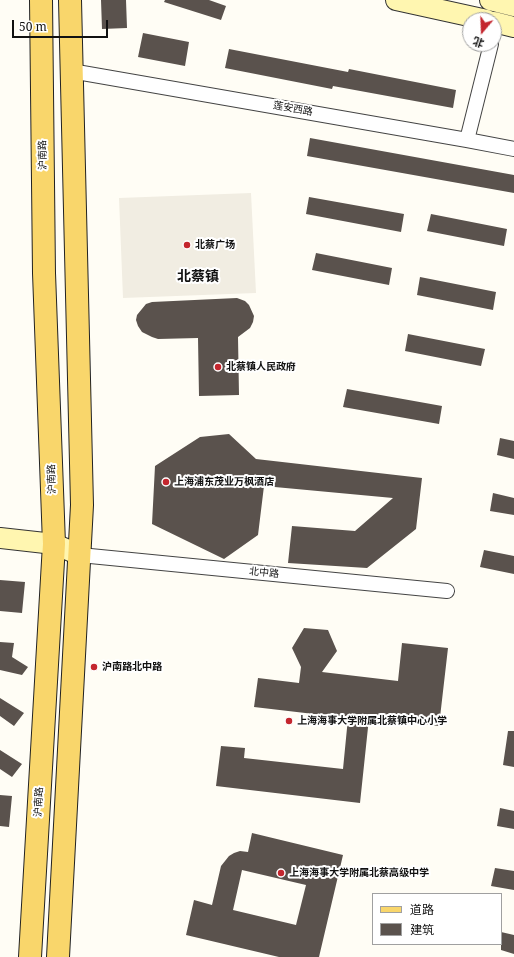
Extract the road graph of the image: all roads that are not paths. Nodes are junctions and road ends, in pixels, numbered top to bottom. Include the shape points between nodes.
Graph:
1 (41, 0) edge
2 (70, 0) edge
3 (396, 0) edge
4 (502, 2) edge
5 (500, 12) edge
6 (462, 16) edge
7 (489, 52) edge
8 (71, 71) junction
9 (468, 140) junction
10 (514, 149) edge
11 (0, 538) edge
12 (54, 550) junction
13 (0, 551) edge
14 (80, 555) junction
15 (447, 591) dead end
16 (30, 957) edge
17 (58, 957) edge

1 - 12 main road, 沪南路 via 44,273
2 - 8 main road
3 - 6 street
4 - 5 street
7 - 9 street
8 - 9 street, 莲安西路
8 - 14 main road via 82,505
9 - 10 street, 莲安西路
11 - 12 street, 北中路
12 - 13 street, 北中路
12 - 14 street, 北中路
12 - 16 main road, 沪南路
14 - 15 street, 北中路
14 - 17 main road

